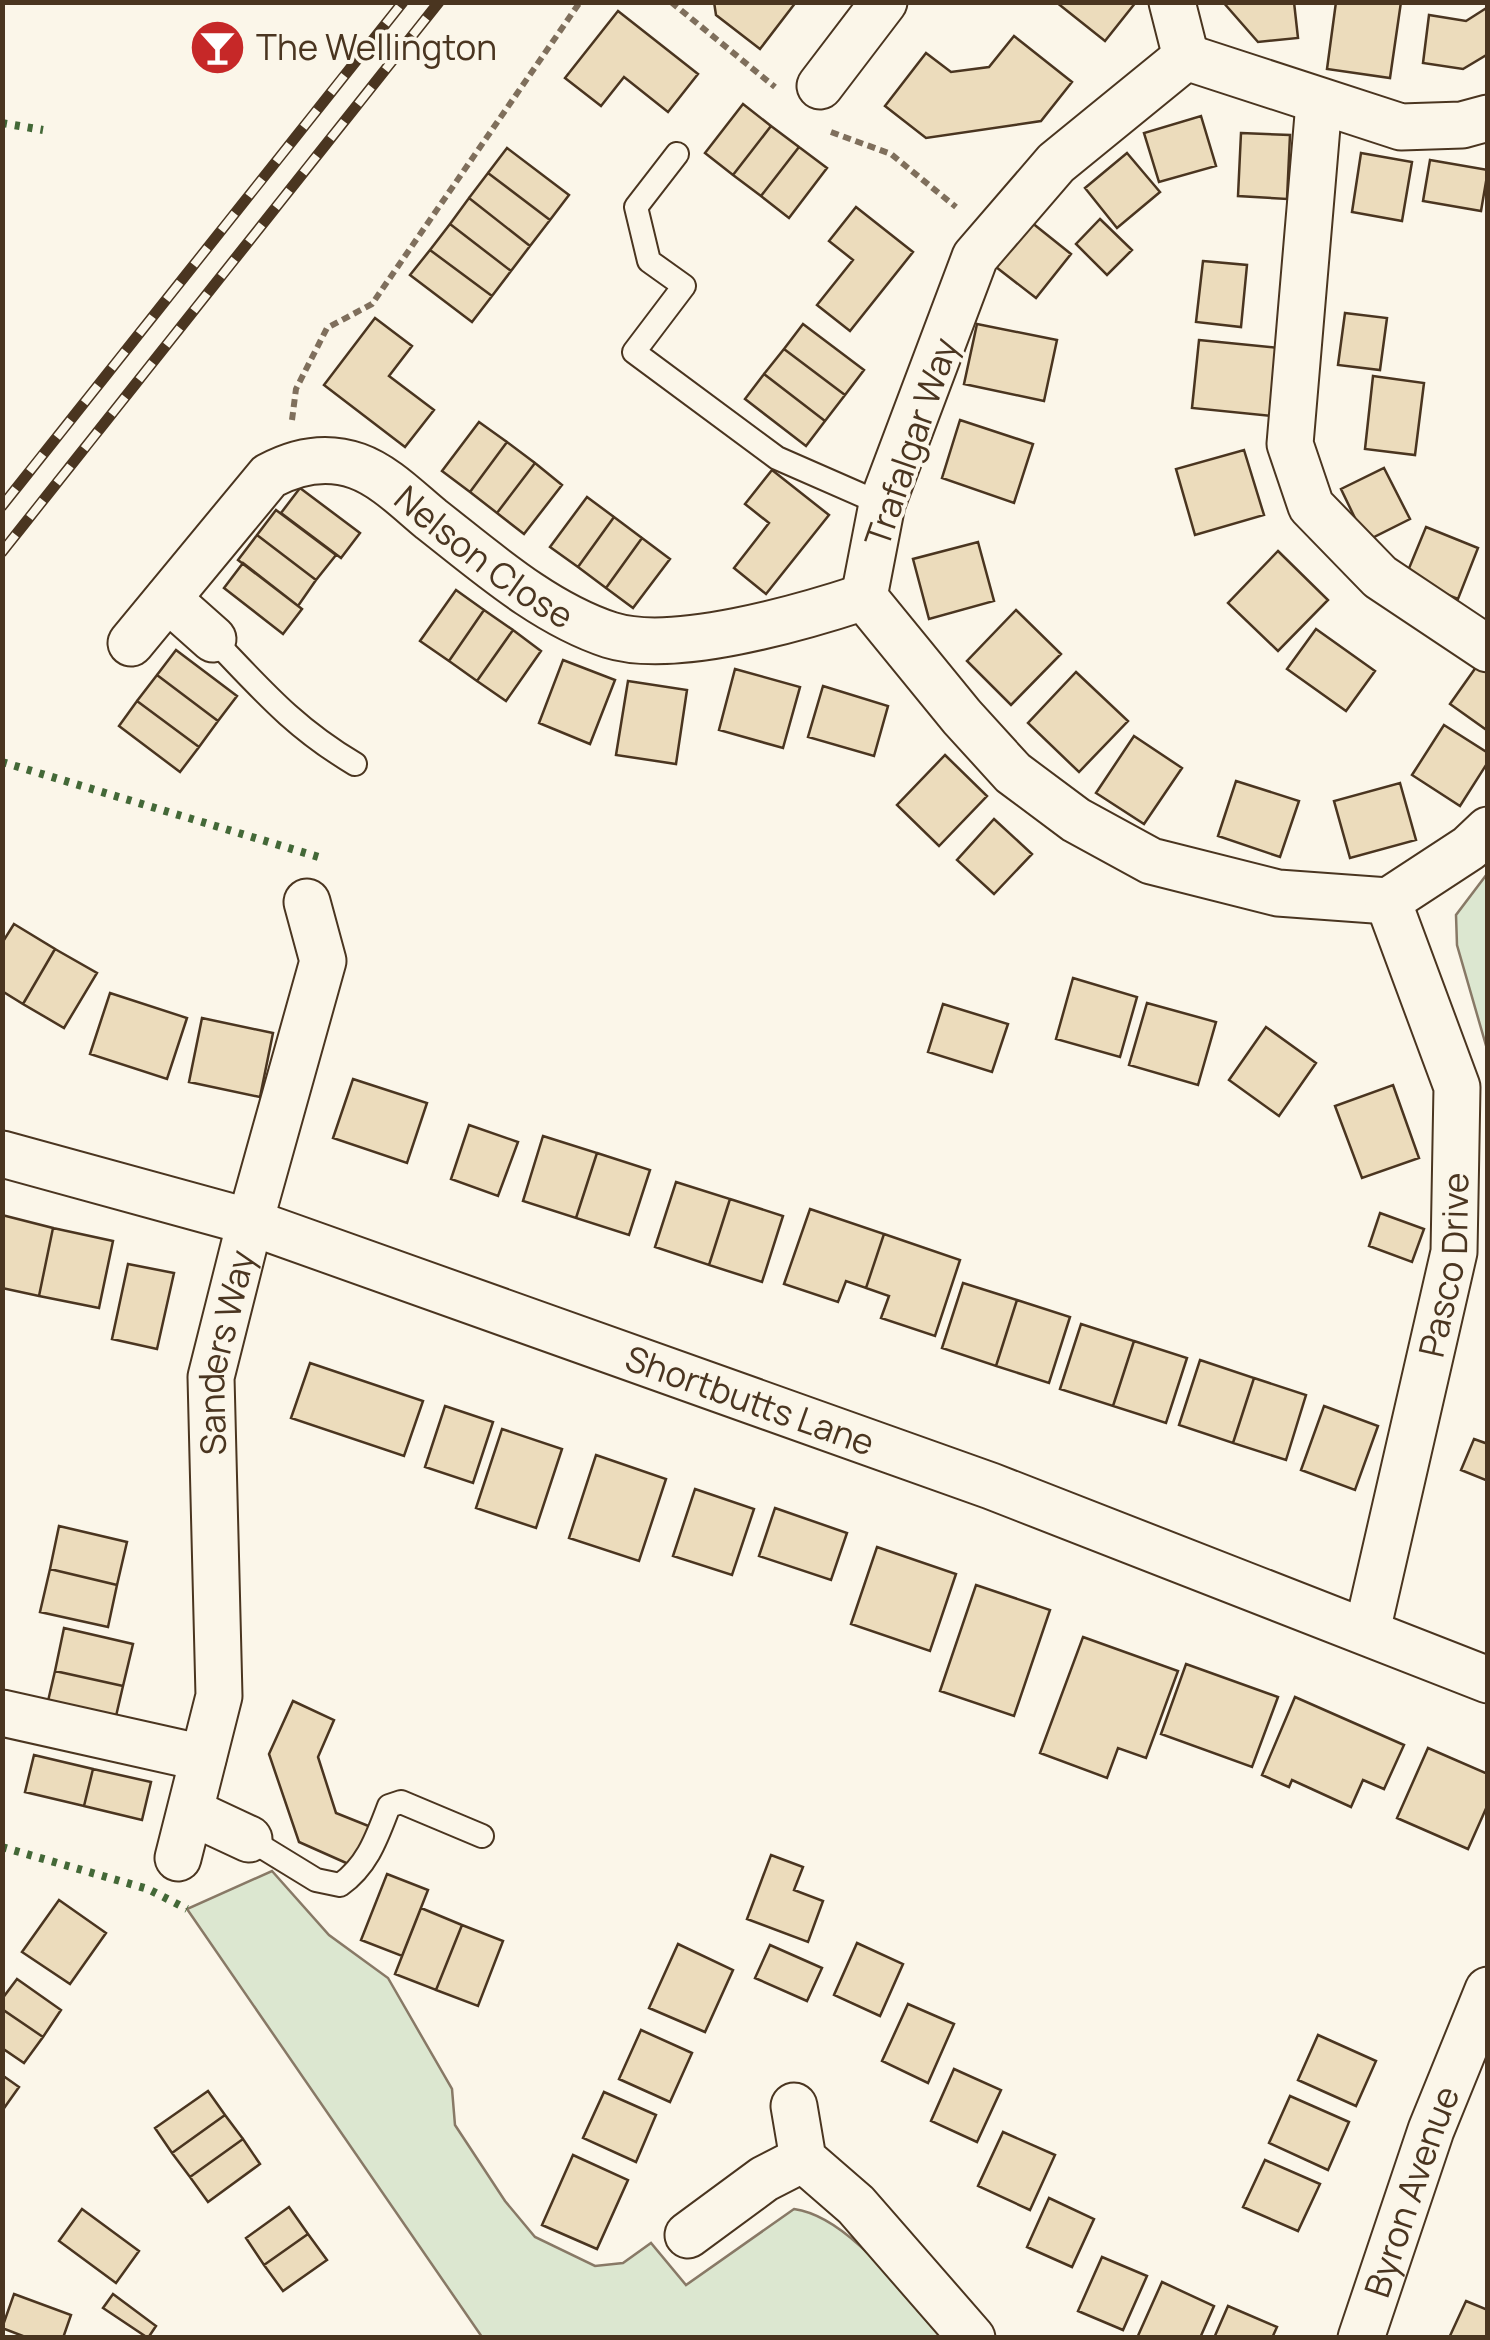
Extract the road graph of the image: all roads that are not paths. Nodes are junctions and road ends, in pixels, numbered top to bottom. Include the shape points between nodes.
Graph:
1 (884, 2) edge
2 (1172, 2) edge
3 (1186, 57) junction
4 (820, 86) dead end
5 (1319, 103) junction
6 (1488, 118) edge
7 (677, 154) dead end
8 (882, 504) junction
9 (864, 597) junction
10 (168, 599) junction
11 (213, 640) joint
12 (131, 643) dead end
13 (1488, 650) edge
14 (354, 764) dead end
15 (1488, 830) edge
16 (1388, 901) junction
17 (307, 902) dead end
18 (2, 1154) edge
19 (250, 1222) junction
20 (1367, 1632) junction
21 (1488, 1680) edge
22 (2, 1713) edge
23 (204, 1758) junction
24 (191, 1812) junction
25 (482, 1836) dead end
26 (249, 1839) joint
27 (178, 1858) dead end
28 (1488, 1990) edge
29 (794, 2106) dead end
30 (804, 2159) junction
31 (688, 2235) dead end
32 (972, 2338) edge
33 (1361, 2338) edge

1 - 4 street
2 - 3 street
3 - 5 street
3 - 8 street, Trafalgar Way via 1056,164 975,257
5 - 6 street via 1401,127
5 - 13 street via 1290,444 1312,506 1380,578
7 - 8 lane via 636,207 649,261 684,286 634,352 777,458
8 - 9 street, Trafalgar Way
9 - 10 street, Nelson Close via 684,642 612,636 502,575 386,482 358,466 322,459 269,476
9 - 16 street via 1013,773 1076,820 1151,861 1214,879 1278,893
10 - 11 street
10 - 12 street
11 - 14 lane via 279,710
15 - 16 street
16 - 20 street, Pasco Drive via 1458,1087 1454,1252
17 - 19 street, Sanders Way via 323,961
18 - 19 street, Shortbutts Lane
19 - 20 street, Shortbutts Lane via 991,1486
19 - 23 street, Sanders Way via 211,1377 219,1696
20 - 21 street, Shortbutts Lane
22 - 23 street
23 - 24 street, Sanders Way
24 - 26 street
24 - 27 street, Sanders Way
25 - 26 lane via 401,1802 389,1806 371,1852 340,1885 316,1880
28 - 33 street, Byron Avenue via 1431,2130
29 - 30 street
30 - 31 street via 764,2179
30 - 32 street via 856,2205

